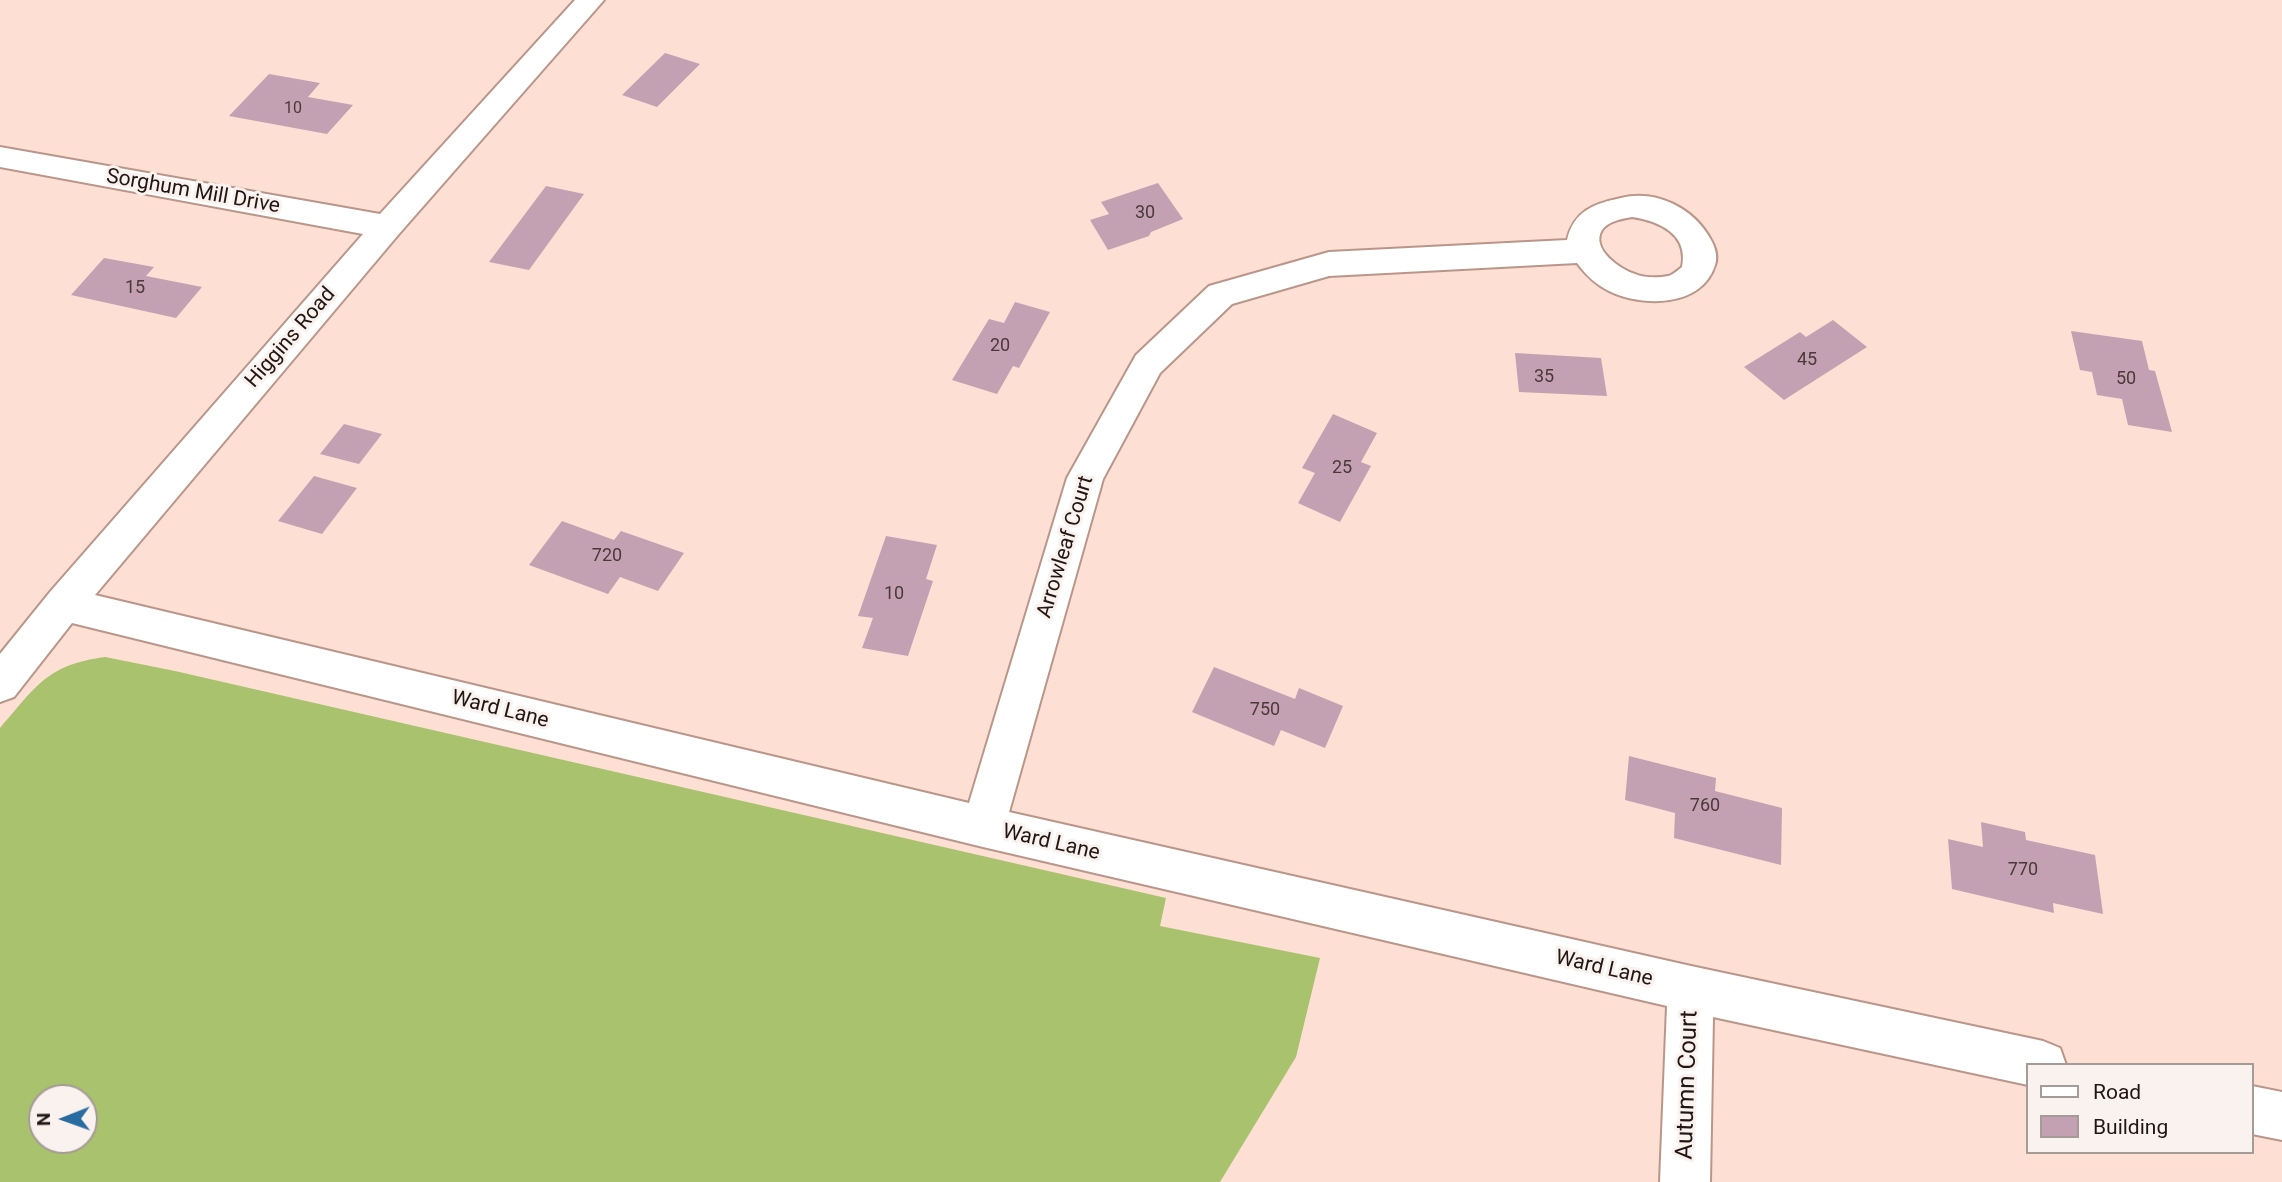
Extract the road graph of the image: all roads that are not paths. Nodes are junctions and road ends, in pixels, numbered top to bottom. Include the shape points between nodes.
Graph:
1 (590, 0) edge
2 (0, 157) edge
3 (387, 226) junction
4 (1584, 251) dead end
5 (64, 604) junction
6 (0, 684) edge
7 (982, 827) junction
8 (1691, 989) junction
9 (2034, 1063) edge
10 (2254, 1110) edge
11 (2282, 1116) edge
12 (1685, 1182) edge

1 - 3 street, Higgins Road
2 - 3 street, Sorghum Mill Drive
3 - 5 street, Higgins Road
4 - 7 street, Arrowleaf Court via 1329,264 1221,295 1148,364 1085,478
5 - 6 street, Higgins Road
5 - 7 street, Ward Lane
7 - 8 street, Ward Lane
8 - 9 street, Ward Lane
8 - 12 street, Autumn Court
10 - 11 street

